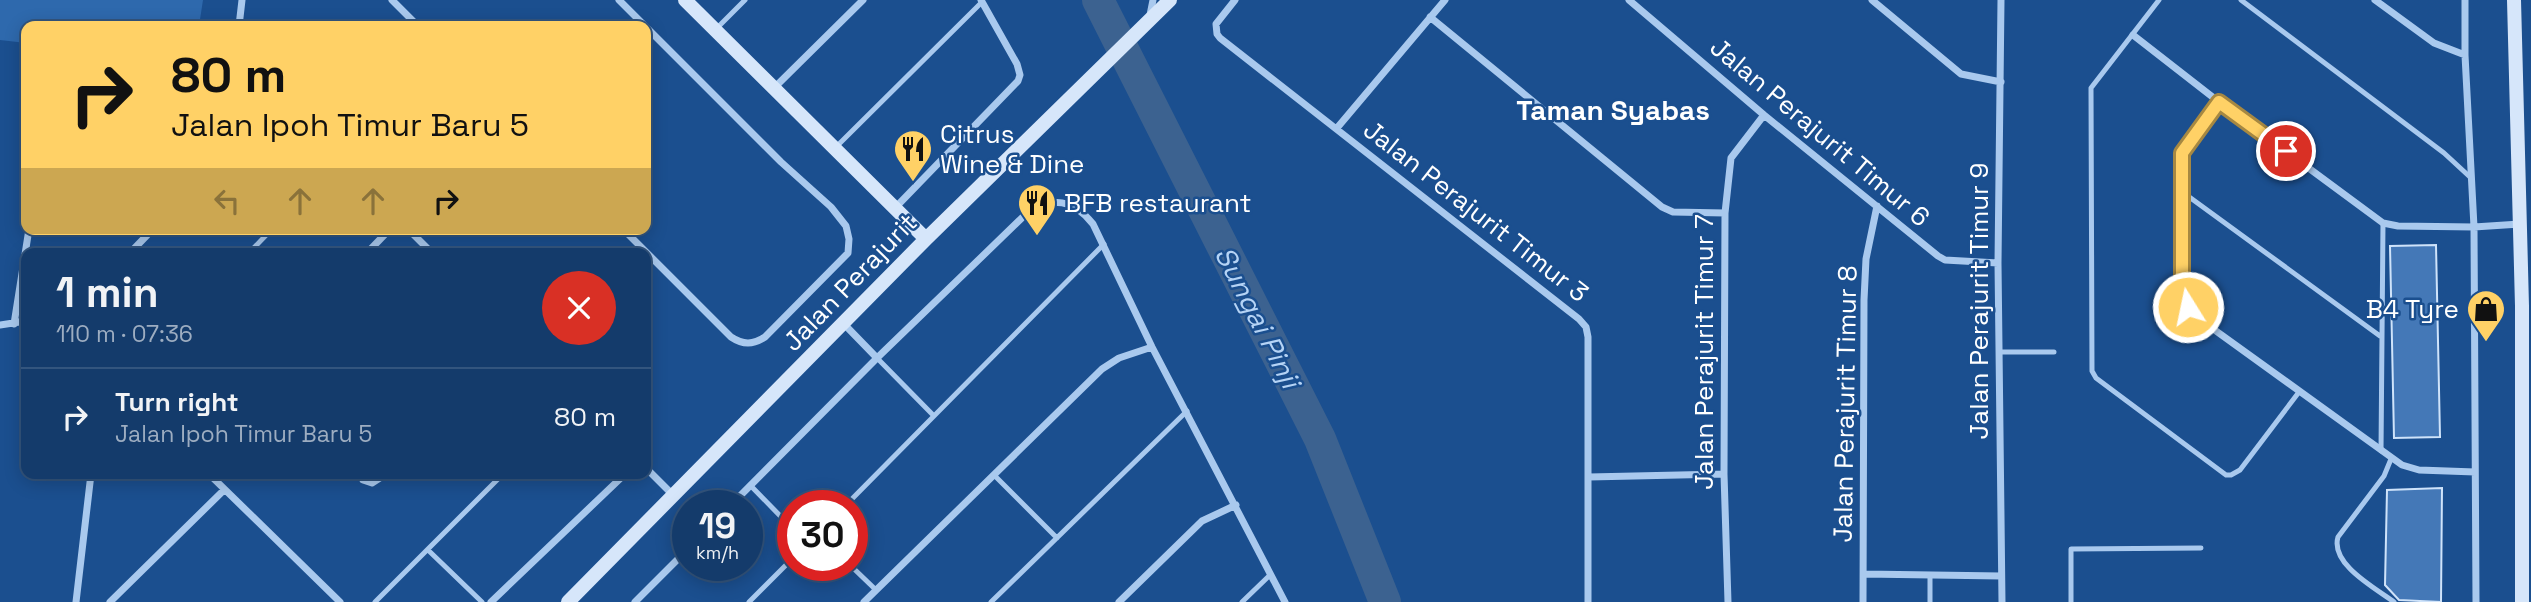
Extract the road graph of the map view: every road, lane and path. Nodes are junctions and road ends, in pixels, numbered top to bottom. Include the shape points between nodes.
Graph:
1 (242, 0) edge
2 (391, 0) edge
3 (619, 0) edge
4 (685, 0) edge
5 (745, 0) edge
6 (863, 0) edge
7 (1153, 0) edge
8 (1170, 0) edge
9 (1235, 0) edge
10 (1445, 0) edge
11 (1629, 0) edge
12 (1872, 0) edge
13 (2001, 0) edge
14 (2158, 0) edge
15 (2241, 0) edge
16 (2375, 0) edge
17 (2465, 0) edge
18 (2514, 0) edge
19 (982, 1) edge
20 (1430, 18) junction
21 (240, 21) edge
22 (413, 21) edge
23 (639, 21) edge
24 (1149, 23) junction
25 (715, 30) junction
26 (651, 33) edge
27 (2133, 35) junction
28 (2465, 55) junction
29 (2001, 82) junction
30 (774, 88) junction
31 (2219, 102) junction
32 (1764, 115) junction
33 (1337, 128) junction
34 (834, 149) junction
35 (2470, 177) junction
36 (2181, 191) junction
37 (1877, 206) junction
38 (894, 209) junction
39 (1725, 213) junction
40 (2383, 223) junction
41 (2525, 224) edge
42 (2473, 227) junction
43 (147, 235) edge
44 (266, 235) edge
45 (384, 235) edge
46 (414, 235) edge
47 (629, 235) edge
48 (926, 239) junction
49 (1104, 244) junction
50 (135, 248) edge
51 (254, 248) edge
52 (372, 248) edge
53 (427, 248) edge
54 (642, 248) edge
55 (651, 257) edge
56 (1998, 263) junction
57 (21, 280) edge
58 (2531, 286) edge
59 (2522, 299) junction
60 (21, 322) edge
61 (14, 324) junction
62 (844, 324) junction
63 (0, 325) edge
64 (2380, 336) junction
65 (1152, 347) junction
66 (1999, 352) junction
67 (2054, 352) dead end
68 (877, 358) junction
69 (2299, 392) junction
70 (1187, 411) junction
71 (934, 416) junction
72 (2381, 451) junction
73 (2391, 459) junction
74 (2475, 471) junction
75 (651, 473) edge
76 (1724, 474) junction
77 (994, 475) junction
78 (1589, 477) junction
79 (90, 479) edge
80 (214, 479) edge
81 (363, 479) edge
82 (380, 479) edge
83 (498, 479) edge
84 (620, 479) edge
85 (750, 485) junction
86 (224, 490) junction
87 (678, 490) edge
88 (745, 490) edge
89 (861, 490) edge
90 (672, 494) edge
91 (672, 496) edge
92 (1236, 505) junction
93 (777, 513) edge
94 (1056, 538) junction
95 (2201, 548) dead end
96 (428, 550) junction
97 (2527, 551) edge
98 (672, 564) edge
99 (777, 574) edge
100 (1864, 574) junction
101 (1270, 575) junction
102 (1930, 575) junction
103 (2001, 576) junction
104 (867, 581) edge
105 (876, 590) junction
106 (575, 600) edge
107 (76, 602) edge
108 (110, 602) edge
109 (340, 602) edge
110 (375, 602) edge
111 (482, 602) edge
112 (491, 602) edge
113 (635, 602) edge
114 (749, 602) edge
115 (866, 602) edge
116 (991, 602) edge
117 (1119, 602) edge
118 (1242, 602) edge
119 (1285, 602) edge
120 (1588, 602) edge
121 (1728, 602) edge
122 (1863, 602) edge
123 (1930, 602) edge
124 (2001, 602) edge
125 (2071, 602) edge
126 (2394, 602) edge
127 (2476, 602) edge
128 (2522, 602) edge

1 - 21 street
2 - 22 street
3 - 23 street
4 - 25 street
5 - 25 lane
6 - 30 street
7 - 24 street
8 - 24 street, Jalan Perajurit
9 - 33 street, Jalan Perajurit Timur 3 via 1216,24 1220,38
10 - 20 street
11 - 32 street, Jalan Perajurit Timur 6
12 - 29 street via 1961,74
13 - 29 street, Jalan Perajurit Timur 9
14 - 27 lane
15 - 35 lane
16 - 28 street via 2434,43
17 - 28 street
18 - 41 street
19 - 34 lane
19 - 38 street via 1017,64 1018,81
20 - 33 street
20 - 39 street via 1662,207 1673,212
24 - 48 street, Jalan Perajurit
25 - 30 street
26 - 55 street via 780,163 831,207 846,226 848,253 765,337 752,343 731,337
27 - 31 street
27 - 69 lane via 2091,88 2093,375 2226,475 2240,470
28 - 35 street
29 - 56 street, Jalan Perajurit Timur 9
30 - 34 street
31 - 36 street via 2183,150
31 - 40 street
32 - 37 street, Jalan Perajurit Timur 6
32 - 39 street, Jalan Perajurit Timur 7 via 1731,158
33 - 78 street, Jalan Perajurit Timur 3 via 1583,322 1588,337
34 - 38 street
35 - 42 street
36 - 64 lane
36 - 69 street via 2182,286 2188,307
37 - 56 street, Jalan Perajurit Timur 6 via 1945,260
37 - 100 street, Jalan Perajurit Timur 8 via 1866,259 1864,300
38 - 48 street
39 - 76 street, Jalan Perajurit Timur 7
40 - 42 street
40 - 64 lane
41 - 42 street
41 - 59 street
42 - 74 street
43 - 50 street
44 - 51 lane
45 - 52 street
46 - 53 street
47 - 54 street
48 - 62 street, Jalan Perajurit
49 - 65 street
49 - 68 street via 1083,212 1070,204 1039,205
49 - 71 lane
56 - 66 street, Jalan Perajurit Timur 9
57 - 61 street
58 - 59 street
59 - 97 street
60 - 61 street
61 - 63 street
62 - 68 street
62 - 87 street, Jalan Perajurit
64 - 72 lane
65 - 70 street
65 - 77 street via 1102,369
66 - 67 lane
66 - 103 street, Jalan Perajurit Timur 9
68 - 71 lane
68 - 85 street
69 - 72 street
70 - 92 street
70 - 94 lane
71 - 89 lane
72 - 73 street
73 - 74 street via 2419,470
73 - 126 lane via 2384,476 2338,537 2337,548 2344,564
74 - 127 street
75 - 90 street
76 - 78 street
76 - 121 street, Jalan Perajurit Timur 7
77 - 94 lane
77 - 105 street
78 - 120 street, Jalan Perajurit Timur 3
79 - 107 street
80 - 86 street
81 - 82 street
83 - 96 lane
84 - 112 street
85 - 88 street
85 - 93 lane
86 - 108 street
86 - 109 street
91 - 106 street, Jalan Perajurit
92 - 101 street
92 - 117 street via 1202,521
94 - 116 lane
95 - 125 lane via 2071,549
96 - 110 lane
96 - 111 lane
97 - 128 street
98 - 113 street
99 - 114 lane
100 - 102 street
100 - 122 street, Jalan Perajurit Timur 8
101 - 118 lane
101 - 119 street
102 - 103 street
102 - 123 lane
103 - 124 street, Jalan Perajurit Timur 9
104 - 105 lane
105 - 115 street

